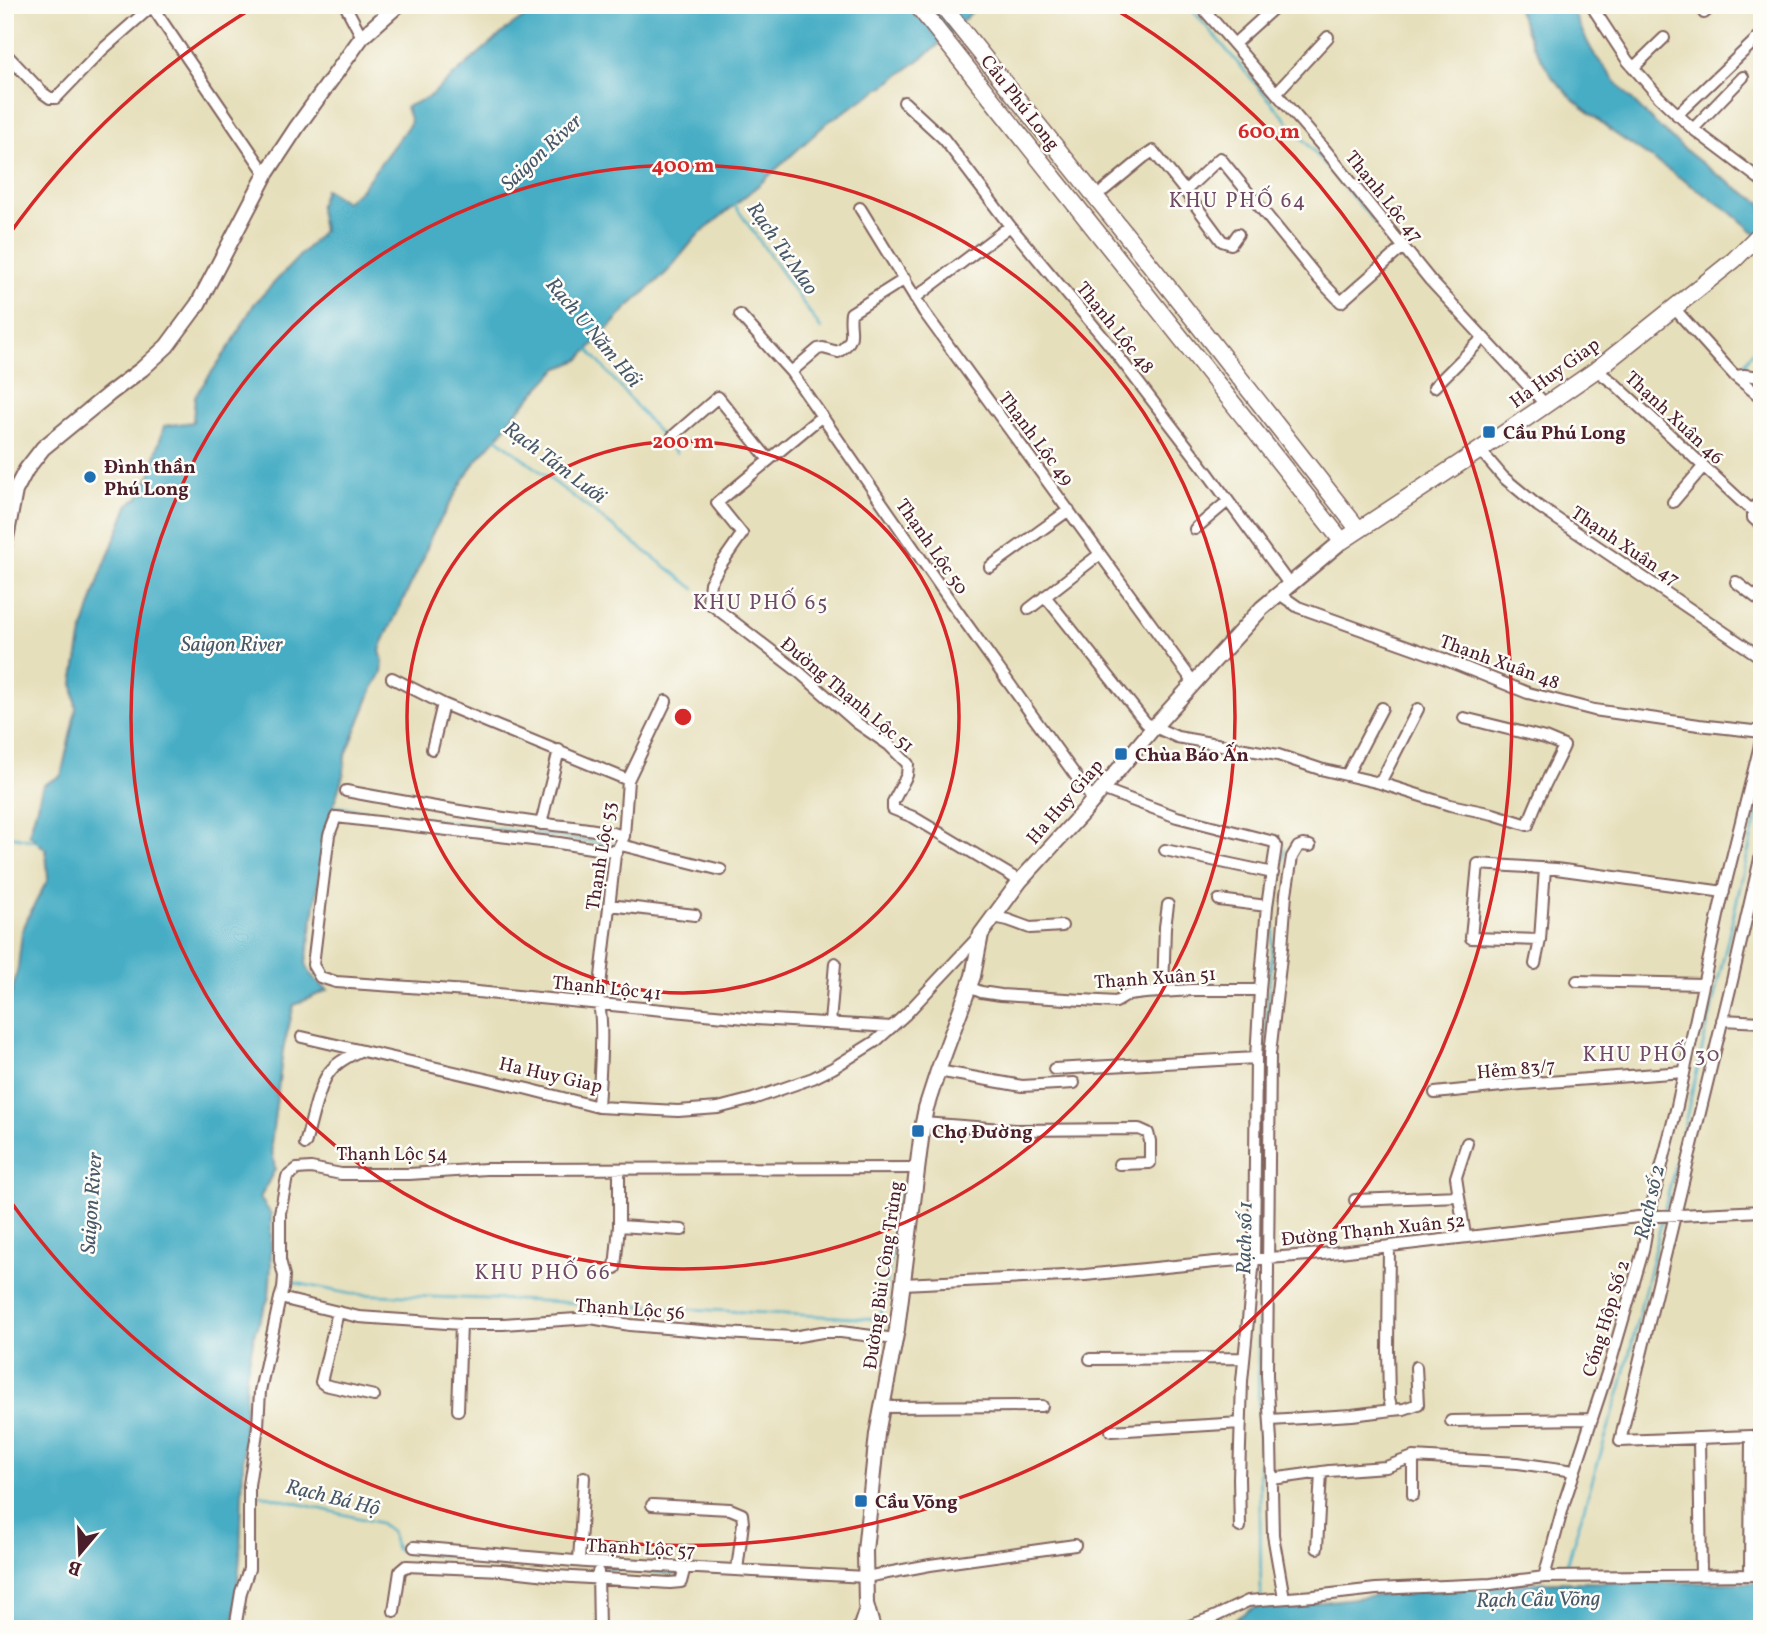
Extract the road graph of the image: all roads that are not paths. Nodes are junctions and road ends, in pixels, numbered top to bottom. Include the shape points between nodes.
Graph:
1 (151, 5) edge
2 (345, 5) edge
3 (398, 5) edge
4 (917, 5) edge
5 (942, 5) edge
6 (1200, 5) edge
7 (1277, 5) edge
8 (1591, 5) edge
9 (1713, 5) edge
10 (1704, 13) dead end
11 (1762, 34) edge
12 (362, 37) junction
13 (1328, 37) dead end
14 (1664, 38) dead end
15 (1234, 44) junction
16 (5, 53) edge
17 (1634, 67) junction
18 (1743, 77) dead end
19 (1276, 93) junction
20 (904, 102) dead end
21 (1677, 115) junction
22 (1693, 129) junction
23 (266, 174) junction
24 (1762, 181) edge
25 (1104, 190) dead end
26 (1185, 191) junction
27 (860, 208) dead end
28 (1010, 226) junction
29 (1762, 232) edge
30 (1238, 234) dead end
31 (1403, 247) junction
32 (905, 279) junction
33 (915, 298) junction
34 (1673, 307) junction
35 (740, 314) dead end
36 (1483, 338) junction
37 (1596, 370) junction
38 (791, 372) junction
39 (1752, 374) edge
40 (1434, 387) dead end
41 (1762, 398) edge
42 (1546, 405) junction
43 (822, 416) junction
44 (673, 436) dead end
45 (1480, 450) junction
46 (769, 460) junction
47 (1703, 467) junction
48 (1228, 501) junction
49 (1673, 502) dead end
50 (1757, 504) edge
51 (1069, 510) junction
52 (1762, 526) edge
53 (1195, 529) dead end
54 (1359, 530) junction
55 (1342, 541) junction
56 (5, 543) edge
57 (1100, 554) junction
58 (990, 566) dead end
59 (1736, 582) dead end
60 (1284, 588) junction
61 (1045, 596) junction
62 (1762, 602) edge
63 (1029, 609) dead end
64 (1762, 658) edge
65 (392, 678) dead end
66 (1194, 683) junction
67 (666, 701) dead end
68 (443, 704) junction
69 (1382, 708) dead end
70 (1418, 709) dead end
71 (1464, 718) dead end
72 (1154, 727) junction
73 (1762, 732) edge
74 (1762, 737) edge
75 (432, 750) dead end
76 (559, 750) junction
77 (1347, 775) junction
78 (628, 780) junction
79 (1380, 783) junction
80 (346, 790) dead end
81 (1098, 795) junction
82 (426, 808) junction
83 (541, 824) junction
84 (425, 828) junction
85 (621, 844) junction
86 (1310, 846) dead end
87 (1165, 850) dead end
88 (1762, 850) edge
89 (1545, 868) junction
90 (721, 870) dead end
91 (1273, 873) junction
92 (1020, 881) junction
93 (1724, 892) junction
94 (1219, 900) dead end
95 (609, 905) junction
96 (1168, 905) dead end
97 (1267, 906) junction
98 (695, 915) dead end
99 (994, 917) junction
100 (1062, 926) dead end
101 (981, 934) junction
102 (1540, 940) junction
103 (835, 963) dead end
104 (1535, 964) dead end
105 (1577, 981) dead end
106 (1703, 984) junction
107 (969, 987) junction
108 (1260, 990) junction
109 (1163, 992) junction
110 (600, 1006) junction
111 (1722, 1020) junction
112 (1762, 1022) edge
113 (830, 1023) junction
114 (892, 1027) junction
115 (302, 1037) dead end
116 (359, 1051) junction
117 (1256, 1058) junction
118 (1054, 1069) dead end
119 (938, 1071) junction
120 (1684, 1072) junction
121 (1074, 1083) dead end
122 (1435, 1093) dead end
123 (598, 1107) junction
124 (923, 1123) junction
125 (1467, 1143) dead end
126 (305, 1144) dead end
127 (1119, 1164) dead end
128 (916, 1168) junction
129 (619, 1169) junction
130 (1459, 1195) junction
131 (1355, 1200) dead end
132 (1762, 1211) edge
133 (1675, 1215) junction
134 (1649, 1216) junction
135 (619, 1226) junction
136 (682, 1230) dead end
137 (1465, 1236) junction
138 (1389, 1246) junction
139 (1267, 1258) junction
140 (1254, 1259) junction
141 (615, 1268) dead end
142 (903, 1284) junction
143 (282, 1287) junction
144 (338, 1312) junction
145 (461, 1324) junction
146 (895, 1339) junction
147 (1244, 1358) junction
148 (1090, 1359) dead end
149 (1416, 1367) dead end
150 (374, 1396) dead end
151 (882, 1406) junction
152 (1042, 1406) dead end
153 (457, 1410) dead end
154 (1392, 1410) junction
155 (1592, 1419) junction
156 (1270, 1420) junction
157 (1451, 1421) dead end
158 (1241, 1423) junction
159 (1111, 1431) dead end
160 (1699, 1438) junction
161 (1413, 1457) junction
162 (1574, 1471) junction
163 (1321, 1472) junction
164 (584, 1477) dead end
165 (1272, 1479) junction
166 (1413, 1495) dead end
167 (652, 1505) dead end
168 (1240, 1527) dead end
169 (1075, 1545) dead end
170 (414, 1546) dead end
171 (1317, 1548) dead end
172 (579, 1561) junction
173 (685, 1567) junction
174 (598, 1570) junction
175 (737, 1570) junction
176 (1756, 1575) edge
177 (1701, 1576) junction
178 (866, 1577) junction
179 (1544, 1577) junction
180 (1284, 1598) junction
181 (866, 1604) junction
182 (394, 1611) dead end
183 (235, 1629) edge
184 (599, 1629) edge
185 (858, 1629) edge
186 (873, 1629) edge
187 (1181, 1629) edge

1 - 16 street via 56,98 43,93
1 - 23 street
2 - 12 street
3 - 12 street
4 - 55 main road, Cầu Phú Long
5 - 54 main road, Cầu Phú Long
6 - 15 street, Thạnh Lộc 47
7 - 15 street
8 - 17 street
9 - 10 street
11 - 21 street
12 - 23 street
13 - 19 street
14 - 17 street
15 - 19 street, Thạnh Lộc 47
17 - 21 street
18 - 22 street
19 - 31 street, Thạnh Lộc 47
20 - 28 street, Thạnh Lộc 48 via 944,139
21 - 22 street
22 - 24 street
23 - 56 street via 198,304 167,346 43,448 26,470 15,491
25 - 26 street via 1153,151
26 - 30 street via 1222,241 1231,244
26 - 31 street via 1220,158 1340,302
27 - 32 street, Thạnh Lộc 49
28 - 33 street
28 - 48 street, Thạnh Lộc 48 via 1108,343
29 - 34 main road, Ha Huy Giap
31 - 36 street, Thạnh Lộc 47
32 - 33 street, Thạnh Lộc 49
32 - 38 street via 851,313 852,332 843,349 818,349
33 - 51 street, Thạnh Lộc 49
34 - 37 main road, Ha Huy Giap
34 - 39 street
35 - 38 street, Thạnh Lộc 50
36 - 40 street
36 - 42 street, Thạnh Lộc 47
37 - 42 main road, Ha Huy Giap
37 - 47 street, Thạnh Xuân 46
38 - 43 street, Thạnh Lộc 50
39 - 41 street
42 - 45 main road, Ha Huy Giap
43 - 46 street
43 - 81 street, Thạnh Lộc 50 via 951,602
44 - 46 street via 719,397
45 - 54 main road, Ha Huy Giap
45 - 64 street, Thạnh Xuân 47 via 1538,506
46 - 92 street, Đường Thạnh Lộc 51 via 717,503 743,534 710,583 708,602 908,764 893,809
47 - 49 street
47 - 50 street, Thạnh Xuân 46 via 1749,508
48 - 53 street
48 - 60 street, Thạnh Lộc 48
50 - 52 street via 1753,518
51 - 57 street, Thạnh Lộc 49
51 - 58 street
54 - 55 main road, Ha Huy Giap
55 - 60 street, Ha Huy Giap
57 - 61 street
57 - 66 street, Thạnh Lộc 49
59 - 62 street
60 - 66 street, Ha Huy Giap
60 - 73 street, Thạnh Xuân 48 via 1298,607 1441,657 1528,694 1594,710
61 - 63 street
61 - 72 street via 1146,723
65 - 68 street
66 - 72 street, Ha Huy Giap
67 - 78 street, Thạnh Lộc 53
68 - 75 street
68 - 76 street
69 - 77 street
70 - 79 street
71 - 79 street via 1564,746 1528,825
72 - 77 street via 1177,737 1278,755
72 - 81 street, Ha Huy Giap
74 - 93 street, Cống Hộp Số 2
76 - 78 street
76 - 83 street
77 - 79 street
78 - 85 street, Thạnh Lộc 53
80 - 82 street
81 - 91 street via 1274,842
81 - 92 street, Ha Huy Giap
82 - 83 street
82 - 84 street
83 - 85 street via 604,831
84 - 85 street via 558,843
84 - 110 street, Thạnh Lộc 41 via 336,817 329,835 313,965 320,977
85 - 90 street
85 - 95 street, Thạnh Lộc 53 via 615,855
86 - 139 street via 1294,851 1286,894 1270,1054
87 - 91 street
88 - 111 street
89 - 93 street
89 - 102 street
89 - 102 street via 1478,864 1471,938
91 - 97 street
92 - 99 street, Ha Huy Giap
93 - 106 street, Cống Hộp Số 2
94 - 97 street
95 - 98 street
95 - 110 street, Thạnh Lộc 53
96 - 109 street
97 - 108 street
99 - 100 street via 1030,928
99 - 101 street, Ha Huy Giap
101 - 107 street, Đường Bùi Công Trừng
101 - 114 street, Ha Huy Giap
102 - 104 street
103 - 113 street
105 - 106 street
106 - 120 street, Cống Hộp Số 2
107 - 109 street, Thạnh Xuân 51 via 1002,995 1116,1002 1128,995
107 - 119 street, Đường Bùi Công Trừng
108 - 109 street, Thạnh Xuân 51
108 - 117 street
110 - 113 street, Thạnh Lộc 41
110 - 123 street, Thạnh Lộc 53
111 - 112 street
111 - 133 street
113 - 114 street, Thạnh Lộc 41
114 - 123 street, Ha Huy Giap via 833,1068 753,1099 678,1111
115 - 116 street, Ha Huy Giap
116 - 123 street, Ha Huy Giap
116 - 126 street via 328,1073
117 - 118 street
117 - 140 street
119 - 121 street via 1022,1086
119 - 124 street, Đường Bùi Công Trừng
120 - 122 street, Hẻm 83/7
120 - 134 street, Cống Hộp Số 2
124 - 127 street via 1015,1130 1139,1129 1148,1133 1150,1163
124 - 128 street, Đường Bùi Công Trừng
125 - 130 street via 1456,1177
128 - 129 street, Thạnh Lộc 54
128 - 142 street, Đường Bùi Công Trừng
129 - 135 street
129 - 143 street, Thạnh Lộc 54 via 341,1174 297,1169 287,1177 280,1213
130 - 131 street
130 - 137 street
132 - 133 street, Đường Thạnh Xuân 52
133 - 134 street, Đường Thạnh Xuân 52
133 - 160 street via 1620,1441
134 - 137 street, Đường Thạnh Xuân 52
134 - 155 street, Cống Hộp Số 2 via 1643,1251
135 - 136 street
135 - 141 street
137 - 138 street, Đường Thạnh Xuân 52
138 - 139 street, Đường Thạnh Xuân 52
138 - 154 street
139 - 140 street, Đường Thạnh Xuân 52
139 - 156 street
140 - 142 street, Đường Thạnh Xuân 52 via 1085,1275
140 - 147 street
142 - 146 street, Đường Bùi Công Trừng
143 - 144 street, Thạnh Lộc 56
143 - 183 street, Thạnh Lộc 54 via 260,1391 249,1486 249,1569
144 - 145 street, Thạnh Lộc 56
144 - 150 street via 321,1382
145 - 146 street, Thạnh Lộc 56 via 591,1318 725,1333 793,1337 841,1332
145 - 153 street
146 - 151 street, Đường Bùi Công Trừng
147 - 148 street
147 - 158 street
149 - 154 street via 1418,1404
151 - 152 street
151 - 178 street, Đường Bùi Công Trừng
154 - 156 street
155 - 157 street
155 - 162 street, Cống Hộp Số 2
156 - 165 street
158 - 159 street
158 - 168 street
160 - 176 street via 1751,1436
160 - 177 street
161 - 162 street
161 - 163 street via 1386,1467
161 - 166 street
162 - 179 street, Cống Hộp Số 2
163 - 165 street
163 - 171 street
164 - 172 street
165 - 180 street via 1273,1535
167 - 175 street via 730,1509 742,1514
169 - 178 street, Thạnh Lộc 57
170 - 172 street, Thạnh Lộc 57
172 - 174 street, Thạnh Lộc 57
173 - 174 street, Thạnh Lộc 57
173 - 174 street via 681,1582 670,1583
173 - 175 street, Thạnh Lộc 57
174 - 182 street via 556,1576 406,1566 400,1571
174 - 184 street
175 - 178 street, Thạnh Lộc 57
176 - 177 street
177 - 179 street
178 - 181 street, Đường Bùi Công Trừng
179 - 180 street
180 - 187 street via 1248,1601
181 - 185 street
181 - 186 street, Đường Bùi Công Trừng

